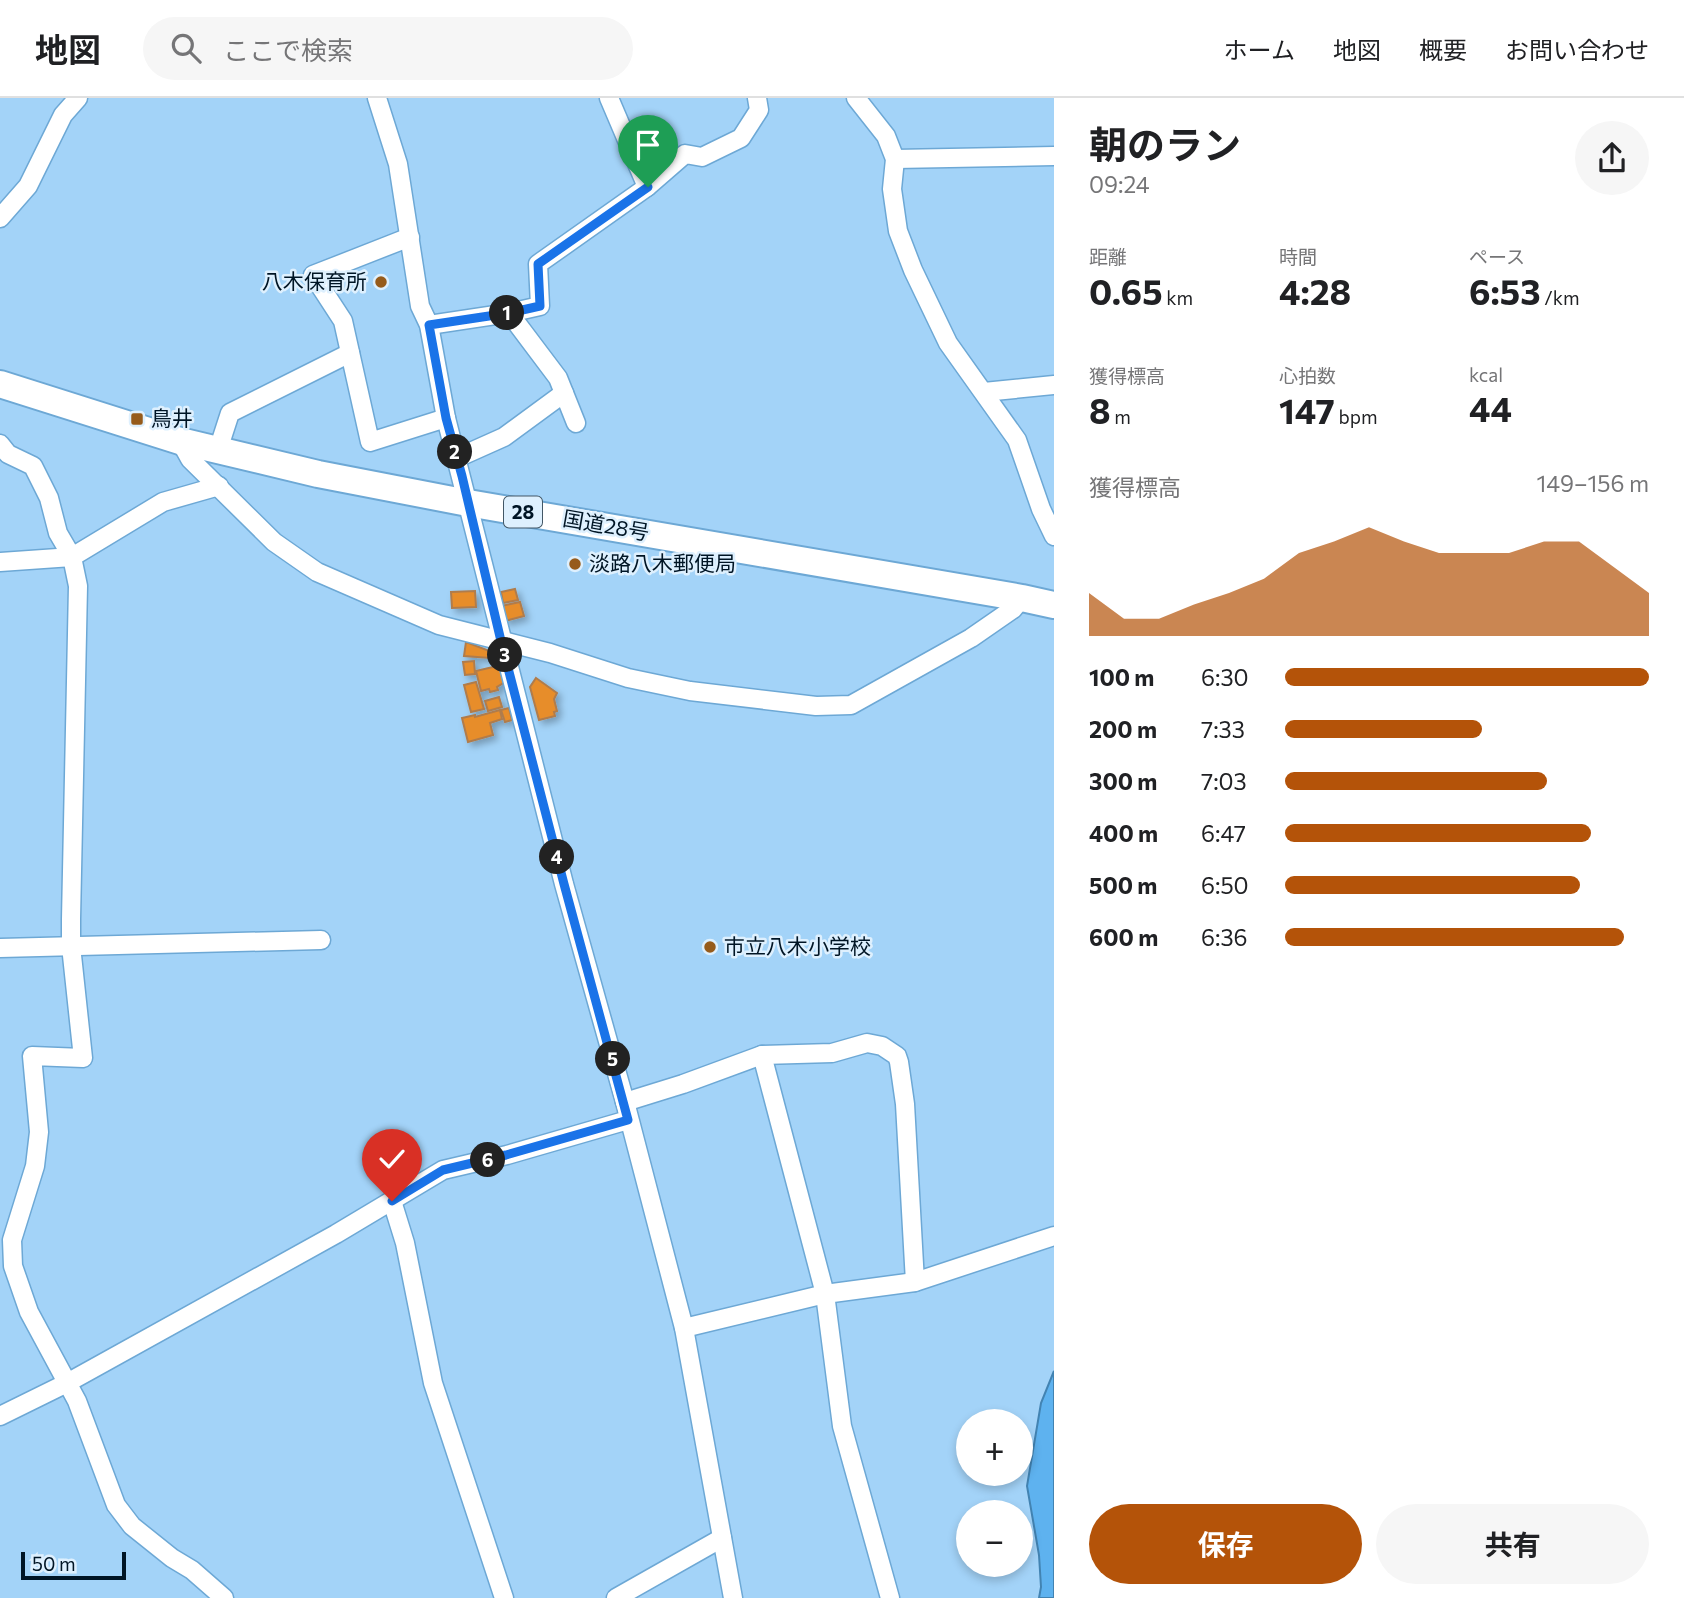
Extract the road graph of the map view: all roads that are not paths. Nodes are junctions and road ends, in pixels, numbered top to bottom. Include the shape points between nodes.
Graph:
1 (78, 98) edge
2 (377, 98) edge
3 (610, 98) edge
4 (757, 98) edge
5 (856, 98) edge
6 (1054, 156) edge
7 (895, 159) junction
8 (648, 187) junction
9 (0, 218) edge
10 (410, 237) junction
11 (509, 313) junction
12 (429, 325) junction
13 (350, 353) junction
14 (0, 384) edge
15 (1054, 385) edge
16 (984, 392) junction
17 (564, 393) junction
18 (446, 418) junction
19 (576, 423) dead end
20 (180, 441) junction
21 (0, 444) edge
22 (218, 450) junction
23 (457, 458) junction
24 (219, 486) junction
25 (468, 503) junction
26 (1054, 536) edge
27 (72, 557) junction
28 (0, 562) edge
29 (1022, 598) junction
30 (1054, 605) edge
31 (501, 641) junction
32 (321, 940) dead end
33 (71, 946) junction
34 (0, 948) edge
35 (762, 1055) junction
36 (627, 1111) junction
37 (392, 1201) junction
38 (1054, 1237) edge
39 (915, 1282) junction
40 (825, 1294) junction
41 (684, 1328) junction
42 (67, 1383) junction
43 (0, 1416) edge
44 (722, 1538) junction
45 (224, 1598) edge
46 (504, 1598) edge
47 (616, 1598) edge
48 (733, 1598) edge
49 (890, 1598) edge

1 - 9 street via 63,115 28,186
2 - 10 street via 398,164
3 - 8 street
4 - 8 street via 759,110 741,138 702,157 685,154
5 - 7 street via 886,136
6 - 7 street
7 - 16 street via 892,190 898,231 948,343
8 - 11 street via 538,264 540,306
10 - 12 street via 420,306
10 - 13 street via 313,275 343,321
11 - 12 street
11 - 17 street
12 - 18 street
13 - 18 street via 370,442
13 - 22 street via 230,413
14 - 20 highway, 国道28号 / 28
15 - 16 street
16 - 26 street via 1017,440
17 - 19 street
17 - 23 street via 504,437
18 - 23 street
20 - 22 highway, 国道28号 / 28
20 - 24 street via 190,459
21 - 27 street via 8,454 33,467
22 - 25 highway, 国道28号 / 28
23 - 25 street
24 - 27 street via 163,502
24 - 31 street via 274,542 317,572 439,625
25 - 29 highway, 国道28号 / 28
25 - 31 street
27 - 28 street
27 - 33 street via 78,586
29 - 30 highway, 国道28号 / 28
29 - 31 street via 971,638 851,705 816,706 690,691
31 - 36 street
32 - 33 street
33 - 34 street
33 - 42 street via 83,1058 32,1056 38,1143 12,1240 13,1266 29,1312
35 - 36 street
35 - 39 street via 832,1053 867,1043 882,1045 897,1056 905,1104
35 - 40 street
36 - 37 street via 506,1155 443,1170
36 - 41 street
37 - 42 street
37 - 46 street via 433,1383
38 - 39 street
39 - 40 street
40 - 41 street
40 - 49 street via 842,1426
41 - 44 street
42 - 43 street
42 - 45 street via 116,1504 132,1526
44 - 47 street
44 - 48 street

